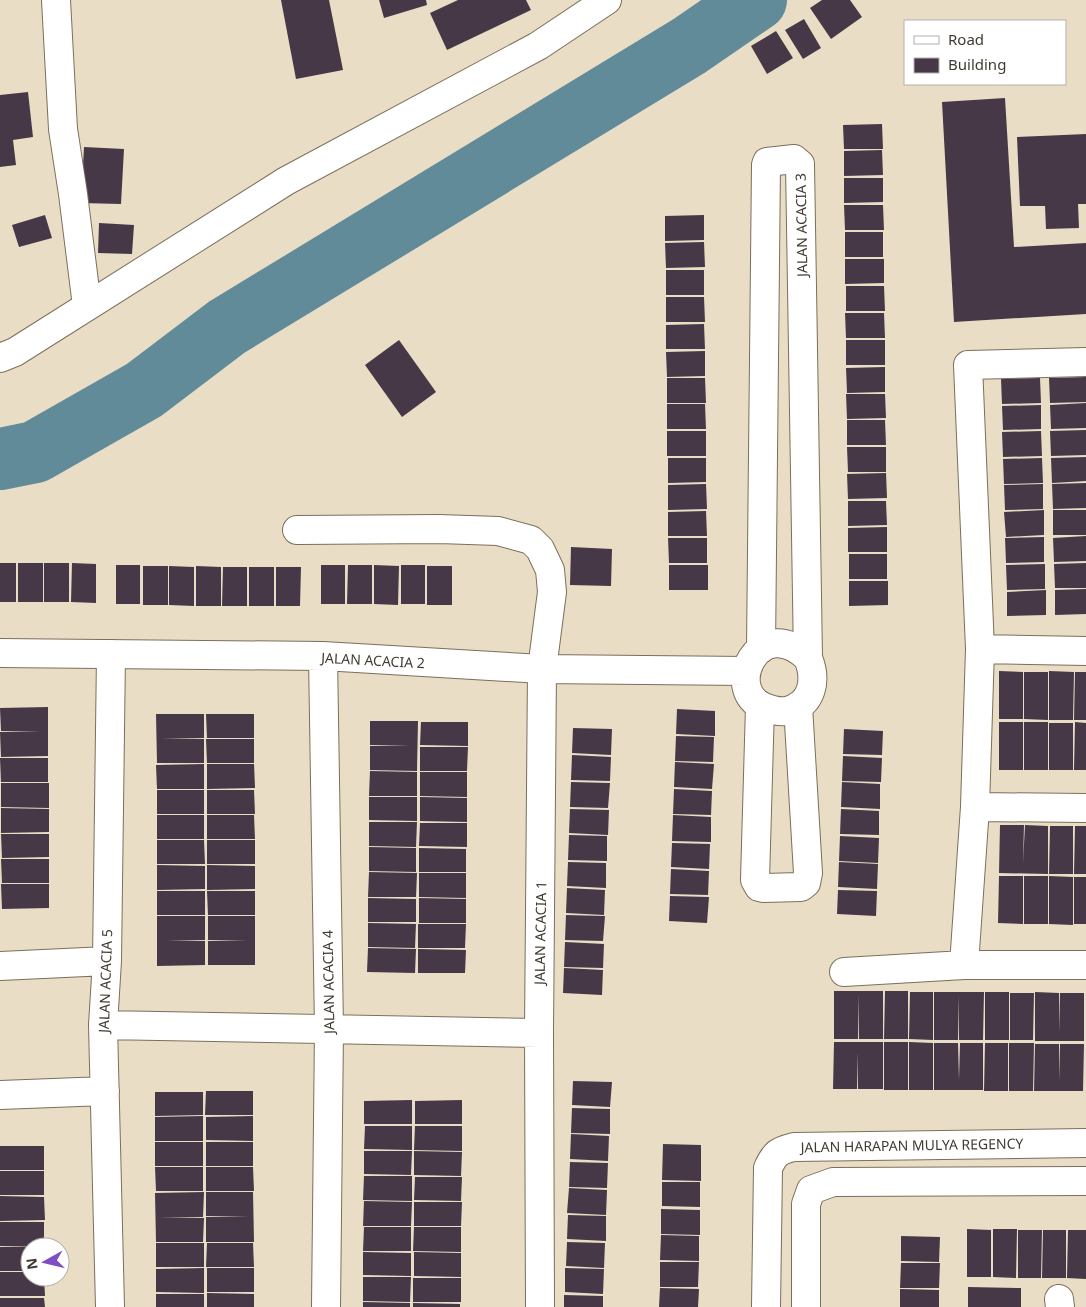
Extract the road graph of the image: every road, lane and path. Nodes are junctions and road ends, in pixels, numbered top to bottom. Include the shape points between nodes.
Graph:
1 (56, 0) edge
2 (607, 0) edge
3 (87, 306) junction
4 (0, 358) edge
5 (1086, 362) edge
6 (297, 530) dead end
7 (980, 649) junction
8 (1086, 651) edge
9 (0, 653) edge
10 (111, 654) junction
11 (323, 656) junction
12 (808, 658) junction
13 (753, 660) junction
14 (542, 669) junction
15 (760, 706) junction
16 (798, 706) junction
17 (975, 807) junction
18 (1086, 808) edge
19 (107, 961) junction
20 (964, 965) junction
21 (1086, 965) edge
22 (0, 966) edge
23 (844, 972) dead end
24 (104, 1025) junction
25 (330, 1029) junction
26 (539, 1033) junction
27 (105, 1091) junction
28 (0, 1095) edge
29 (1086, 1143) edge
30 (1086, 1181) edge
31 (110, 1307) edge
32 (326, 1307) edge
33 (540, 1307) edge
34 (766, 1307) edge
35 (806, 1307) edge

1 - 3 street via 63,129
2 - 3 street via 538,46 286,181
3 - 4 street via 15,352
5 - 7 street via 968,365
6 - 14 street, JALAN ACACIA 1 via 498,531 531,540 540,549 550,570 552,592
7 - 8 street
7 - 17 street
9 - 10 street, JALAN ACACIA 2
10 - 11 street, JALAN ACACIA 2
10 - 19 street, JALAN ACACIA 5
11 - 14 street, JALAN ACACIA 2
11 - 25 street, JALAN ACACIA 4
12 - 13 street via 786,644 773,644
12 - 13 street, JALAN ACACIA 3 via 800,164 794,159 768,162 766,166
12 - 16 street via 813,671 812,684 808,696
13 - 14 street, JALAN ACACIA 2
13 - 15 street via 746,684
14 - 26 street, JALAN ACACIA 1
15 - 16 street via 786,711
15 - 16 street via 755,880 759,887 782,888 804,886 808,873
17 - 18 street
17 - 20 street
19 - 22 street
19 - 24 street, JALAN ACACIA 5
20 - 21 street
20 - 23 street
24 - 25 street
24 - 27 street, JALAN ACACIA 5
25 - 26 street
25 - 32 street, JALAN ACACIA 4
26 - 33 street, JALAN ACACIA 1
27 - 28 street
27 - 31 street, JALAN ACACIA 5
29 - 34 street, JALAN HARAPAN MULYA REGENCY via 794,1147 782,1150 774,1156 768,1168
30 - 35 street via 832,1182 819,1186 811,1190 806,1204

